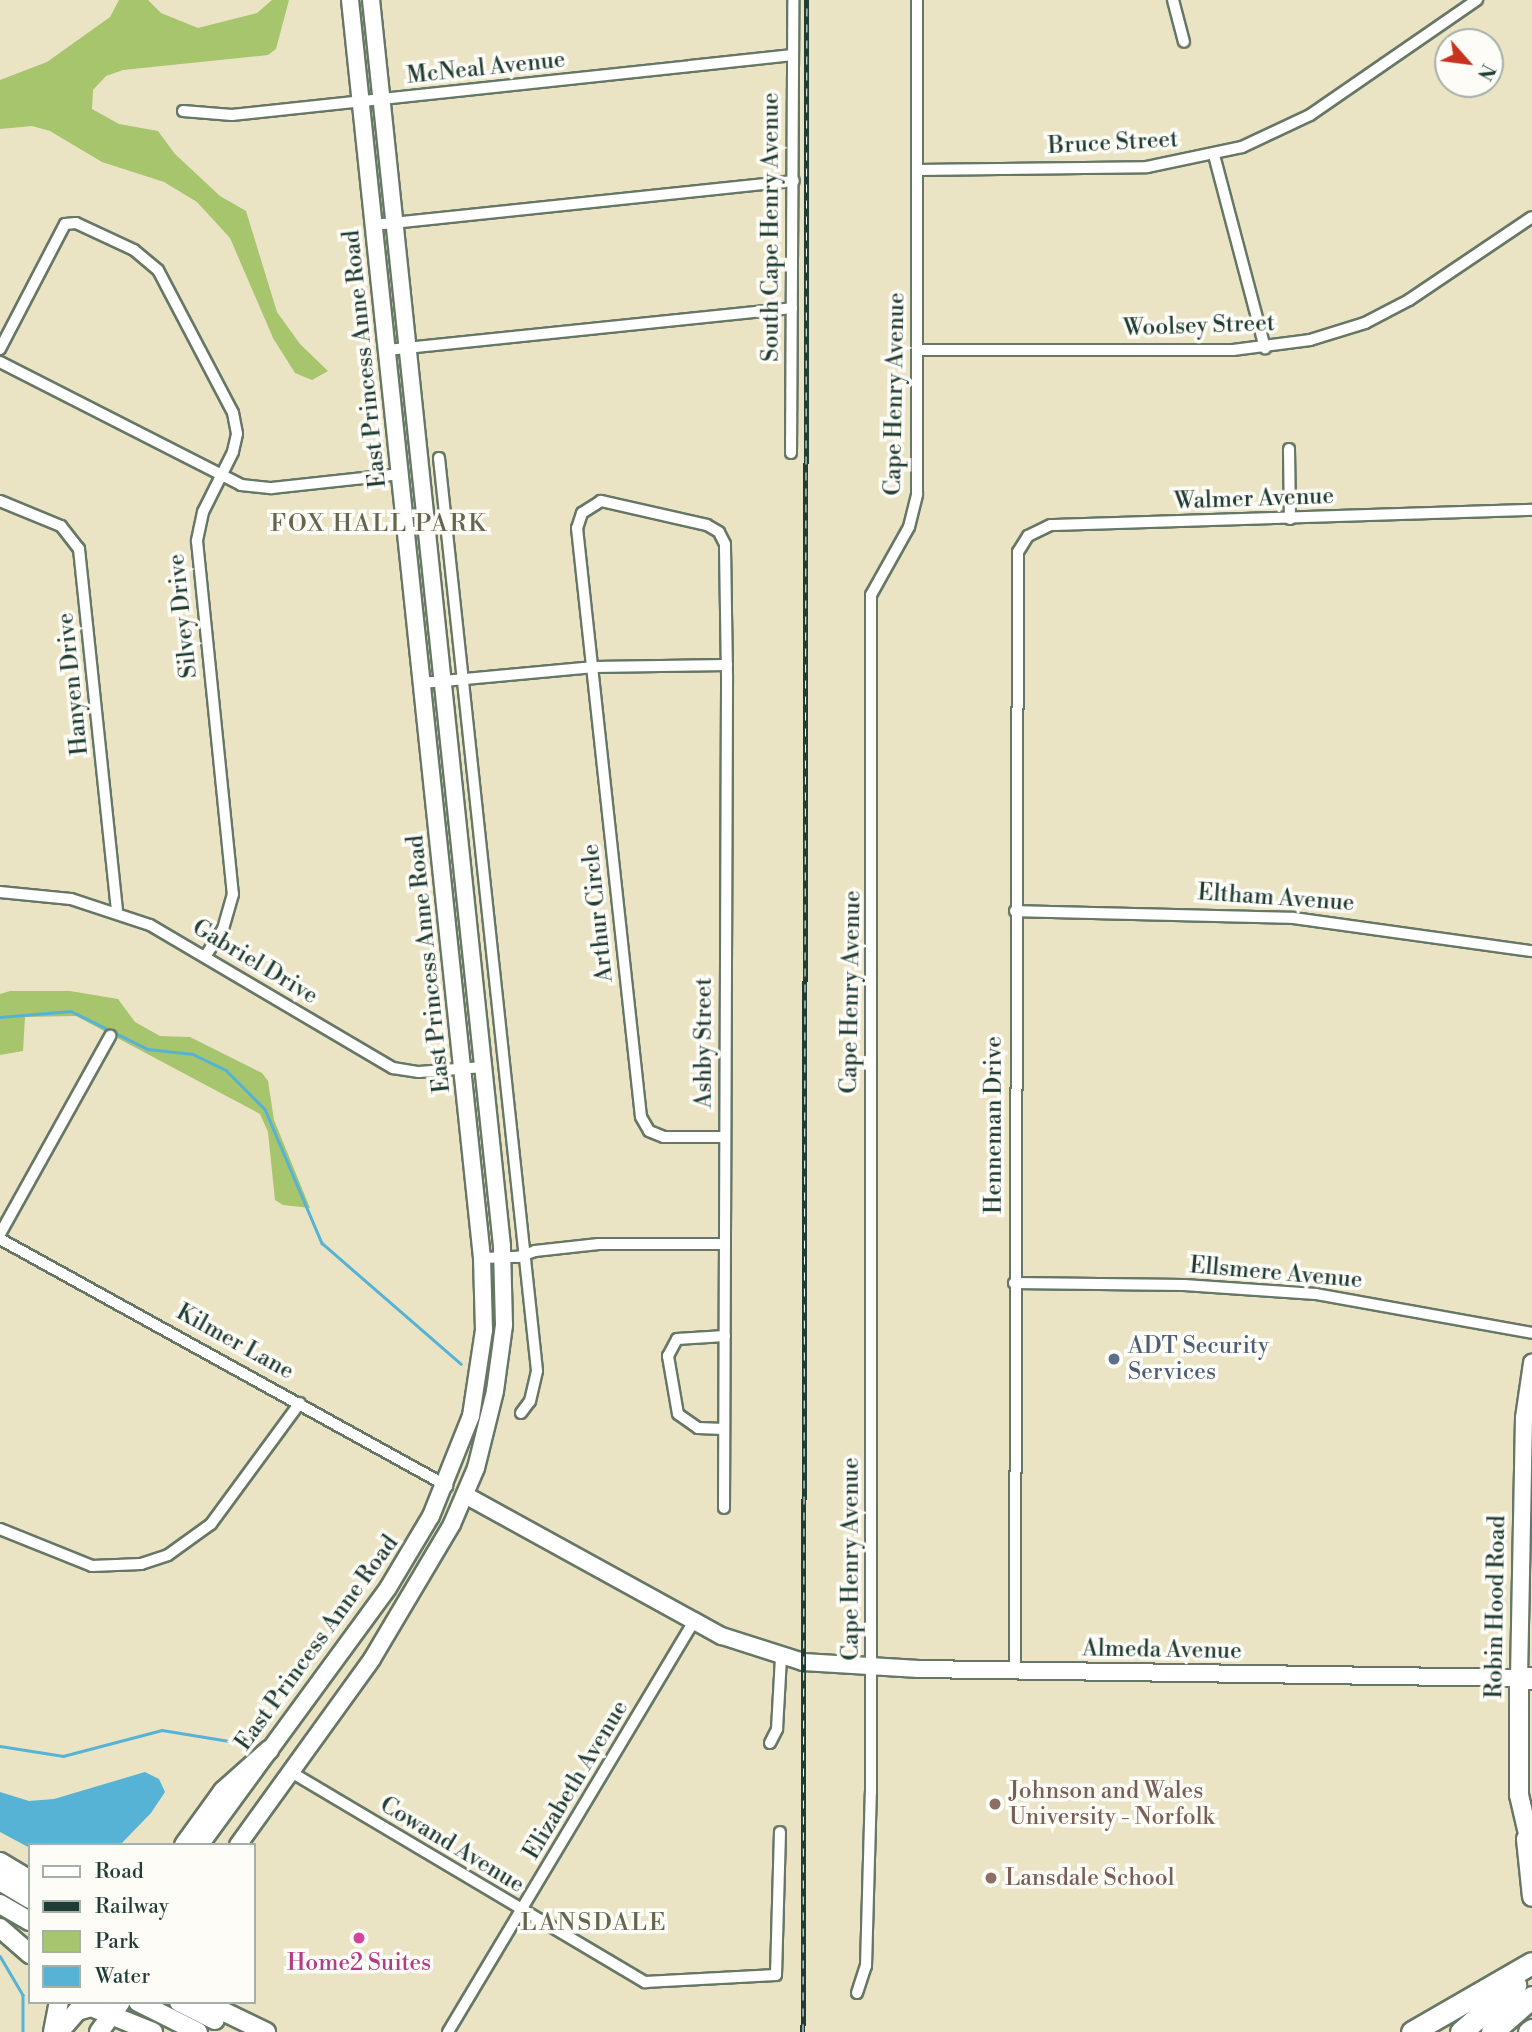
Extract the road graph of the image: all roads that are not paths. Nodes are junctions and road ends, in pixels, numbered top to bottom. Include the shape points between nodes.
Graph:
1 (350, 0) edge
2 (371, 0) edge
3 (793, 0) edge
4 (917, 0) edge
5 (1172, 0) edge
6 (1477, 0) edge
7 (1184, 42) dead end
8 (793, 55) junction
9 (381, 100) junction
10 (361, 102) junction
11 (183, 111) dead end
12 (1214, 155) junction
13 (917, 170) junction
14 (794, 181) junction
15 (1532, 217) edge
16 (394, 223) junction
17 (374, 225) junction
18 (792, 308) junction
19 (407, 348) junction
20 (1265, 348) junction
21 (0, 349) edge
22 (387, 350) junction
23 (917, 350) junction
24 (0, 362) edge
25 (1289, 449) dead end
26 (791, 453) dead end
27 (439, 458) dead end
28 (400, 474) junction
29 (220, 478) junction
30 (0, 501) edge
31 (1532, 510) edge
32 (1290, 519) junction
33 (1015, 580) joint
34 (587, 611) joint
35 (727, 665) junction
36 (594, 667) junction
37 (462, 679) junction
38 (442, 681) junction
39 (422, 683) junction
40 (0, 892) edge
41 (117, 911) junction
42 (1015, 911) junction
43 (1532, 951) edge
44 (205, 957) junction
45 (110, 1036) dead end
46 (483, 1067) junction
47 (462, 1069) junction
48 (725, 1137) junction
49 (0, 1237) edge
50 (725, 1244) junction
51 (525, 1255) junction
52 (502, 1257) junction
53 (482, 1258) junction
54 (1014, 1283) junction
55 (1532, 1333) edge
56 (725, 1336) junction
57 (1532, 1363) edge
58 (300, 1404) junction
59 (521, 1413) dead end
60 (724, 1429) junction
61 (455, 1490) junction
62 (724, 1508) dead end
63 (0, 1529) edge
64 (694, 1621) junction
65 (782, 1657) junction
66 (803, 1662) joint
67 (872, 1665) junction
68 (1015, 1670) junction
69 (1526, 1678) edge
70 (770, 1743) dead end
71 (269, 1750) junction
72 (291, 1772) junction
73 (780, 1832) dead end
74 (1526, 1832) junction
75 (185, 1843) edge
76 (201, 1843) edge
77 (239, 1843) edge
78 (1532, 1850) edge
79 (0, 1862) edge
80 (28, 1879) edge
81 (0, 1881) edge
82 (1532, 1897) edge
83 (28, 1898) edge
84 (0, 1904) edge
85 (522, 1912) junction
86 (28, 1920) edge
87 (0, 1927) edge
88 (28, 1941) edge
89 (28, 1952) edge
90 (1532, 1963) edge
91 (1532, 1969) edge
92 (857, 1993) dead end
93 (1532, 1997) edge
94 (59, 2004) edge
95 (142, 2004) edge
96 (182, 2004) edge
97 (208, 2004) edge
98 (80, 2006) edge
99 (116, 2008) edge
100 (53, 2032) edge
101 (59, 2032) edge
102 (99, 2032) edge
103 (153, 2032) edge
104 (198, 2032) edge
105 (240, 2032) edge
106 (266, 2032) edge
107 (448, 2032) edge
108 (1412, 2032) edge
109 (1461, 2032) edge
110 (1492, 2032) edge

1 - 10 main road, East Princess Anne Road
2 - 9 main road, East Princess Anne Road
3 - 8 street, South Cape Henry Avenue
4 - 13 street, Cape Henry Avenue
5 - 7 street
6 - 12 street, Bruce Street via 1310,115 1266,138
8 - 9 street, McNeal Avenue
8 - 14 street, South Cape Henry Avenue
9 - 10 street, McNeal Avenue
9 - 16 main road, East Princess Anne Road
10 - 11 street, McNeal Avenue via 232,115
10 - 17 main road, East Princess Anne Road
12 - 13 street, Bruce Street via 1115,169
12 - 20 street
13 - 23 street, Cape Henry Avenue
14 - 16 street
14 - 18 street, South Cape Henry Avenue
15 - 20 street, Woolsey Street via 1385,314 1339,332
16 - 17 street
16 - 19 main road, East Princess Anne Road
17 - 22 main road, East Princess Anne Road
18 - 19 street
18 - 26 street, South Cape Henry Avenue
19 - 22 street
19 - 38 main road, East Princess Anne Road
20 - 23 street, Woolsey Street
21 - 29 street, Silvey Drive via 65,224 76,223 134,250 165,280 236,422 235,446
22 - 28 main road, East Princess Anne Road
23 - 67 street, Cape Henry Avenue via 914,509 871,595
24 - 29 street
25 - 32 street
27 - 37 street
28 - 29 street via 272,488
28 - 39 main road, East Princess Anne Road
29 - 44 street, Silvey Drive via 199,526 197,556 233,894 223,929
30 - 41 street, Hanyen Drive via 61,526 79,549
31 - 32 street, Walmer Avenue
32 - 33 street, Walmer Avenue via 1051,525 1034,531 1022,543
33 - 42 street, Henneman Drive
34 - 35 street, Ashby Street via 577,528 582,513 601,501 712,527 725,544
34 - 36 street, Arthur Circle
35 - 36 street
35 - 48 street, Ashby Street
36 - 37 street
36 - 48 street, Arthur Circle via 641,1117 649,1131 664,1137
37 - 38 street
37 - 51 street
38 - 39 street
38 - 46 main road, East Princess Anne Road
39 - 47 main road, East Princess Anne Road
40 - 41 street, Gabriel Drive via 71,899
41 - 44 street, Gabriel Drive
42 - 43 street, Eltham Avenue via 1293,918
42 - 54 street, Henneman Drive
44 - 47 street, Gabriel Drive via 393,1068 419,1072
45 - 49 street
46 - 47 street, Gabriel Drive
46 - 52 main road, East Princess Anne Road
47 - 53 main road, East Princess Anne Road
48 - 50 street, Ashby Street
49 - 58 street, Kilmer Lane
50 - 51 street via 599,1244
50 - 56 street, Ashby Street
51 - 52 street
51 - 59 street via 537,1371 533,1394
52 - 53 street
52 - 61 main road, East Princess Anne Road via 500,1358 476,1468
53 - 61 main road, East Princess Anne Road via 484,1330 479,1380 458,1458
54 - 55 street, Ellsmere Avenue via 1184,1285 1316,1294
54 - 68 street, Henneman Drive
56 - 60 street, Ashby Street
56 - 60 street via 677,1339 668,1356 678,1414 690,1425
57 - 69 main road, Robin Hood Road via 1524,1418
58 - 61 street, Kilmer Lane
58 - 63 street via 211,1524 168,1555 141,1564 92,1566
60 - 62 street, Ashby Street
61 - 64 main road, Kilmer Lane
61 - 71 main road, East Princess Anne Road via 431,1516 388,1588
61 - 72 main road, East Princess Anne Road via 452,1524 372,1659
64 - 65 main road, Kilmer Lane
64 - 85 street, Elizabeth Avenue
65 - 66 main road, Kilmer Lane
65 - 70 street via 778,1729
66 - 67 main road, Almeda Avenue
67 - 68 main road, Almeda Avenue
67 - 92 street, Cape Henry Avenue via 866,1966
68 - 69 main road, Almeda Avenue
69 - 74 main road, Robin Hood Road via 1518,1779
71 - 75 main road via 223,1791
71 - 76 main road, East Princess Anne Road
72 - 77 main road, East Princess Anne Road
72 - 85 street, Cowand Avenue
73 - 85 street, Cowand Avenue via 779,1968 772,1978 645,1982
74 - 78 main road, Robin Hood Road
74 - 82 main road
79 - 80 main road
81 - 83 main road
84 - 86 main road
85 - 107 street, Elizabeth Avenue
87 - 88 main road
87 - 89 main road
90 - 108 highway
91 - 109 highway
93 - 110 highway
94 - 100 main road
95 - 104 main road
96 - 105 main road
97 - 106 main road
98 - 99 main road
98 - 101 main road
99 - 102 main road
99 - 103 main road

